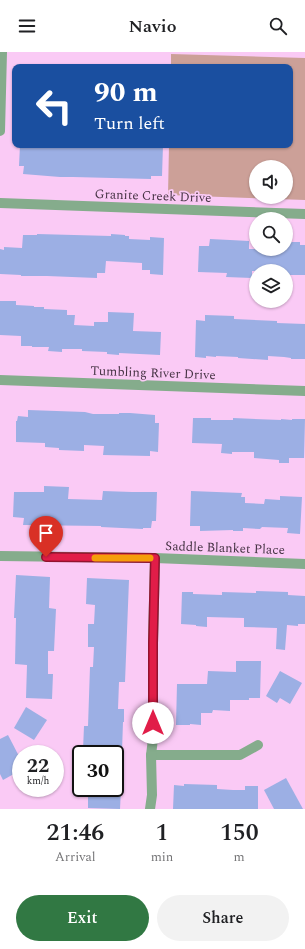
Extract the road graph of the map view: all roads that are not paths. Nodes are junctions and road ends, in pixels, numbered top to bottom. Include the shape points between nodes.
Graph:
1 (2, 52) edge
2 (0, 131) edge
3 (0, 203) edge
4 (305, 214) edge
5 (0, 380) edge
6 (305, 391) edge
7 (0, 556) edge
8 (155, 558) junction
9 (305, 564) edge
10 (258, 745) dead end
11 (151, 755) junction
12 (150, 809) edge

1 - 2 street
3 - 4 street, Granite Creek Drive
5 - 6 street, Tumbling River Drive
7 - 8 street, Saddle Blanket Place
8 - 9 street, Saddle Blanket Place
8 - 11 street
10 - 11 street via 240,755
11 - 12 street

